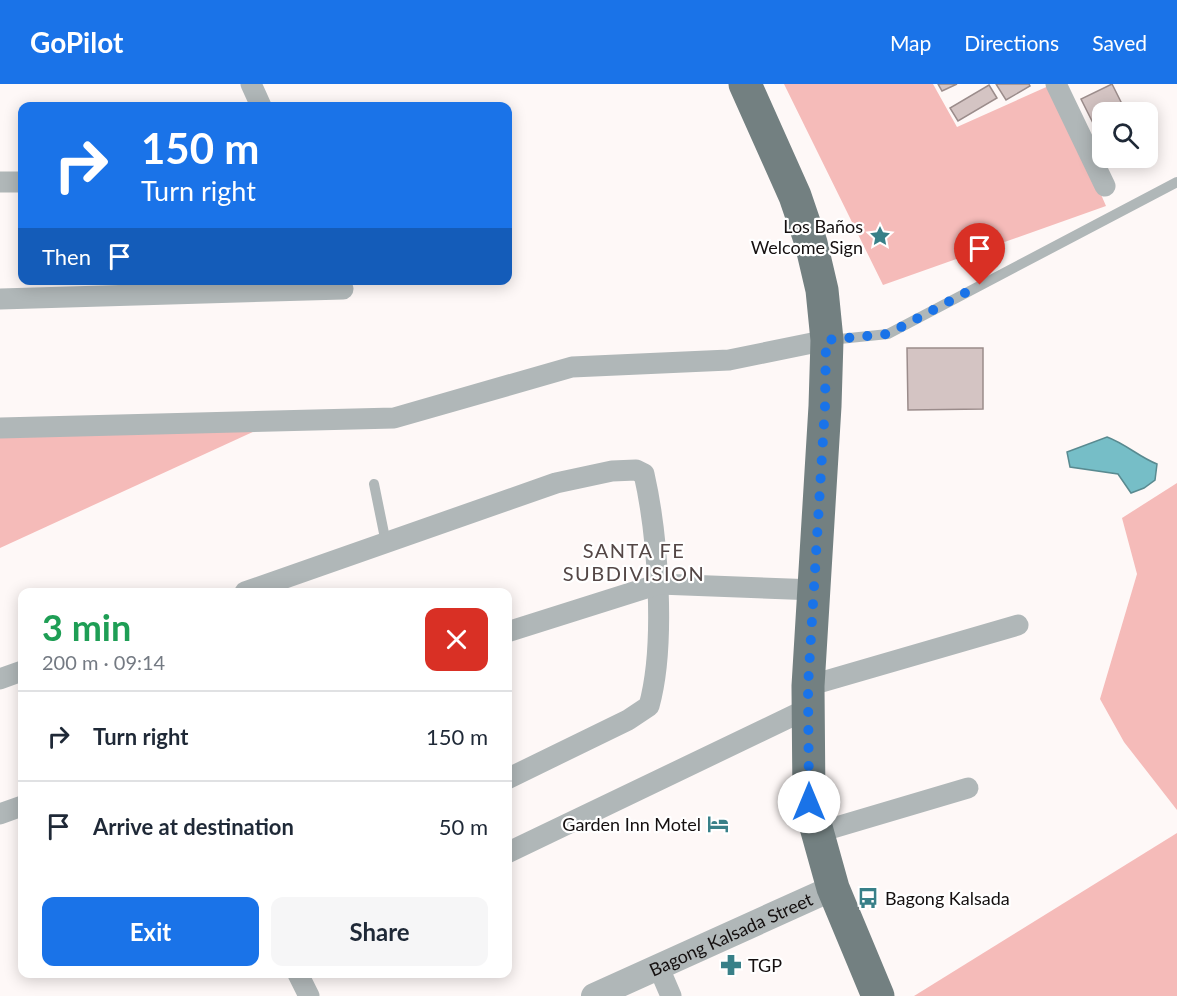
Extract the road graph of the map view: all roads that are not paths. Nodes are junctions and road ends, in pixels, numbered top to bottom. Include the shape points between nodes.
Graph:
1 (251, 84) edge
2 (745, 84) edge
3 (1056, 84) edge
4 (259, 102) edge
5 (0, 182) edge
6 (18, 182) edge
7 (1177, 182) edge
8 (1105, 186) dead end
9 (341, 285) edge
10 (0, 299) edge
11 (826, 340) junction
12 (0, 428) edge
13 (374, 484) dead end
14 (386, 543) junction
15 (659, 584) junction
16 (257, 588) edge
17 (816, 590) junction
18 (1018, 625) dead end
19 (512, 630) edge
20 (18, 672) edge
21 (0, 679) edge
22 (809, 697) junction
23 (512, 777) edge
24 (968, 788) dead end
25 (18, 807) edge
26 (0, 814) edge
27 (816, 832) junction
28 (512, 851) edge
29 (833, 888) junction
30 (658, 968) junction
31 (300, 978) edge
32 (309, 996) edge
33 (594, 996) edge
34 (671, 996) edge
35 (878, 996) edge

1 - 4 street
2 - 11 main road via 791,186 811,243 822,290
3 - 8 street
5 - 6 street
7 - 11 lane via 888,334
9 - 10 street via 343,289
11 - 12 street via 729,360 572,368 394,418
11 - 17 main road
13 - 14 lane
14 - 15 street via 556,483 636,470 644,474
14 - 16 street
15 - 17 street
15 - 19 street
15 - 23 street via 649,706
17 - 22 main road
18 - 22 street
20 - 21 street
22 - 27 main road via 809,802
22 - 28 street
24 - 27 street
25 - 26 street
27 - 29 main road
29 - 30 street, Bagong Kalsada Street
29 - 35 main road
30 - 33 street, Bagong Kalsada Street
30 - 34 street
31 - 32 street

